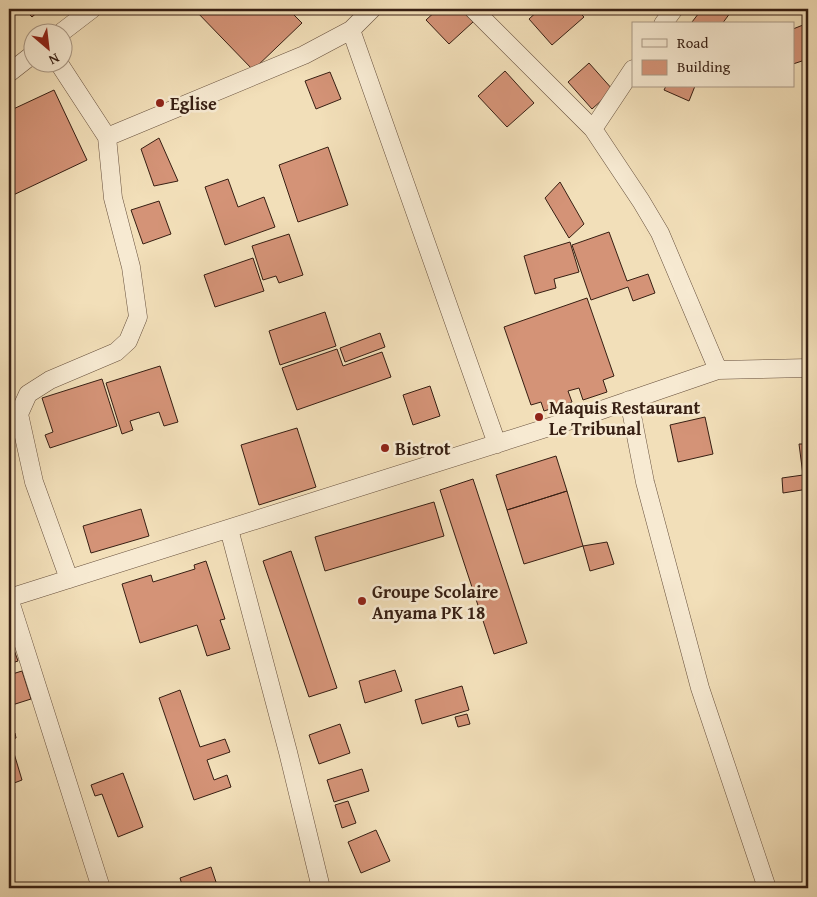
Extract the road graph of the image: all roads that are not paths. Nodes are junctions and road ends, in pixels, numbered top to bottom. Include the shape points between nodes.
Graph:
1 (92, 9) edge
2 (372, 9) edge
3 (474, 9) edge
4 (674, 9) edge
5 (664, 22) edge
6 (72, 24) edge
7 (351, 30) junction
8 (22, 63) edge
9 (632, 70) edge
10 (65, 72) edge
11 (9, 73) edge
12 (593, 129) junction
13 (107, 137) junction
14 (808, 368) edge
15 (718, 370) junction
16 (629, 400) junction
17 (497, 444) junction
18 (229, 529) junction
19 (69, 579) junction
20 (9, 598) edge
21 (101, 888) edge
22 (321, 888) edge
23 (767, 888) edge

1 - 6 street
2 - 7 street
3 - 12 street
4 - 5 street
7 - 13 street via 304,55
7 - 17 street
8 - 11 street
9 - 12 street
10 - 13 street
12 - 15 street via 660,234
13 - 19 street via 113,198 132,268 138,317 128,341 116,352 50,380 28,394 19,414 34,482
14 - 15 street
15 - 16 street
16 - 17 street
16 - 23 street via 645,482 700,688
17 - 18 street
18 - 19 street
18 - 22 street
19 - 20 street
20 - 21 street

